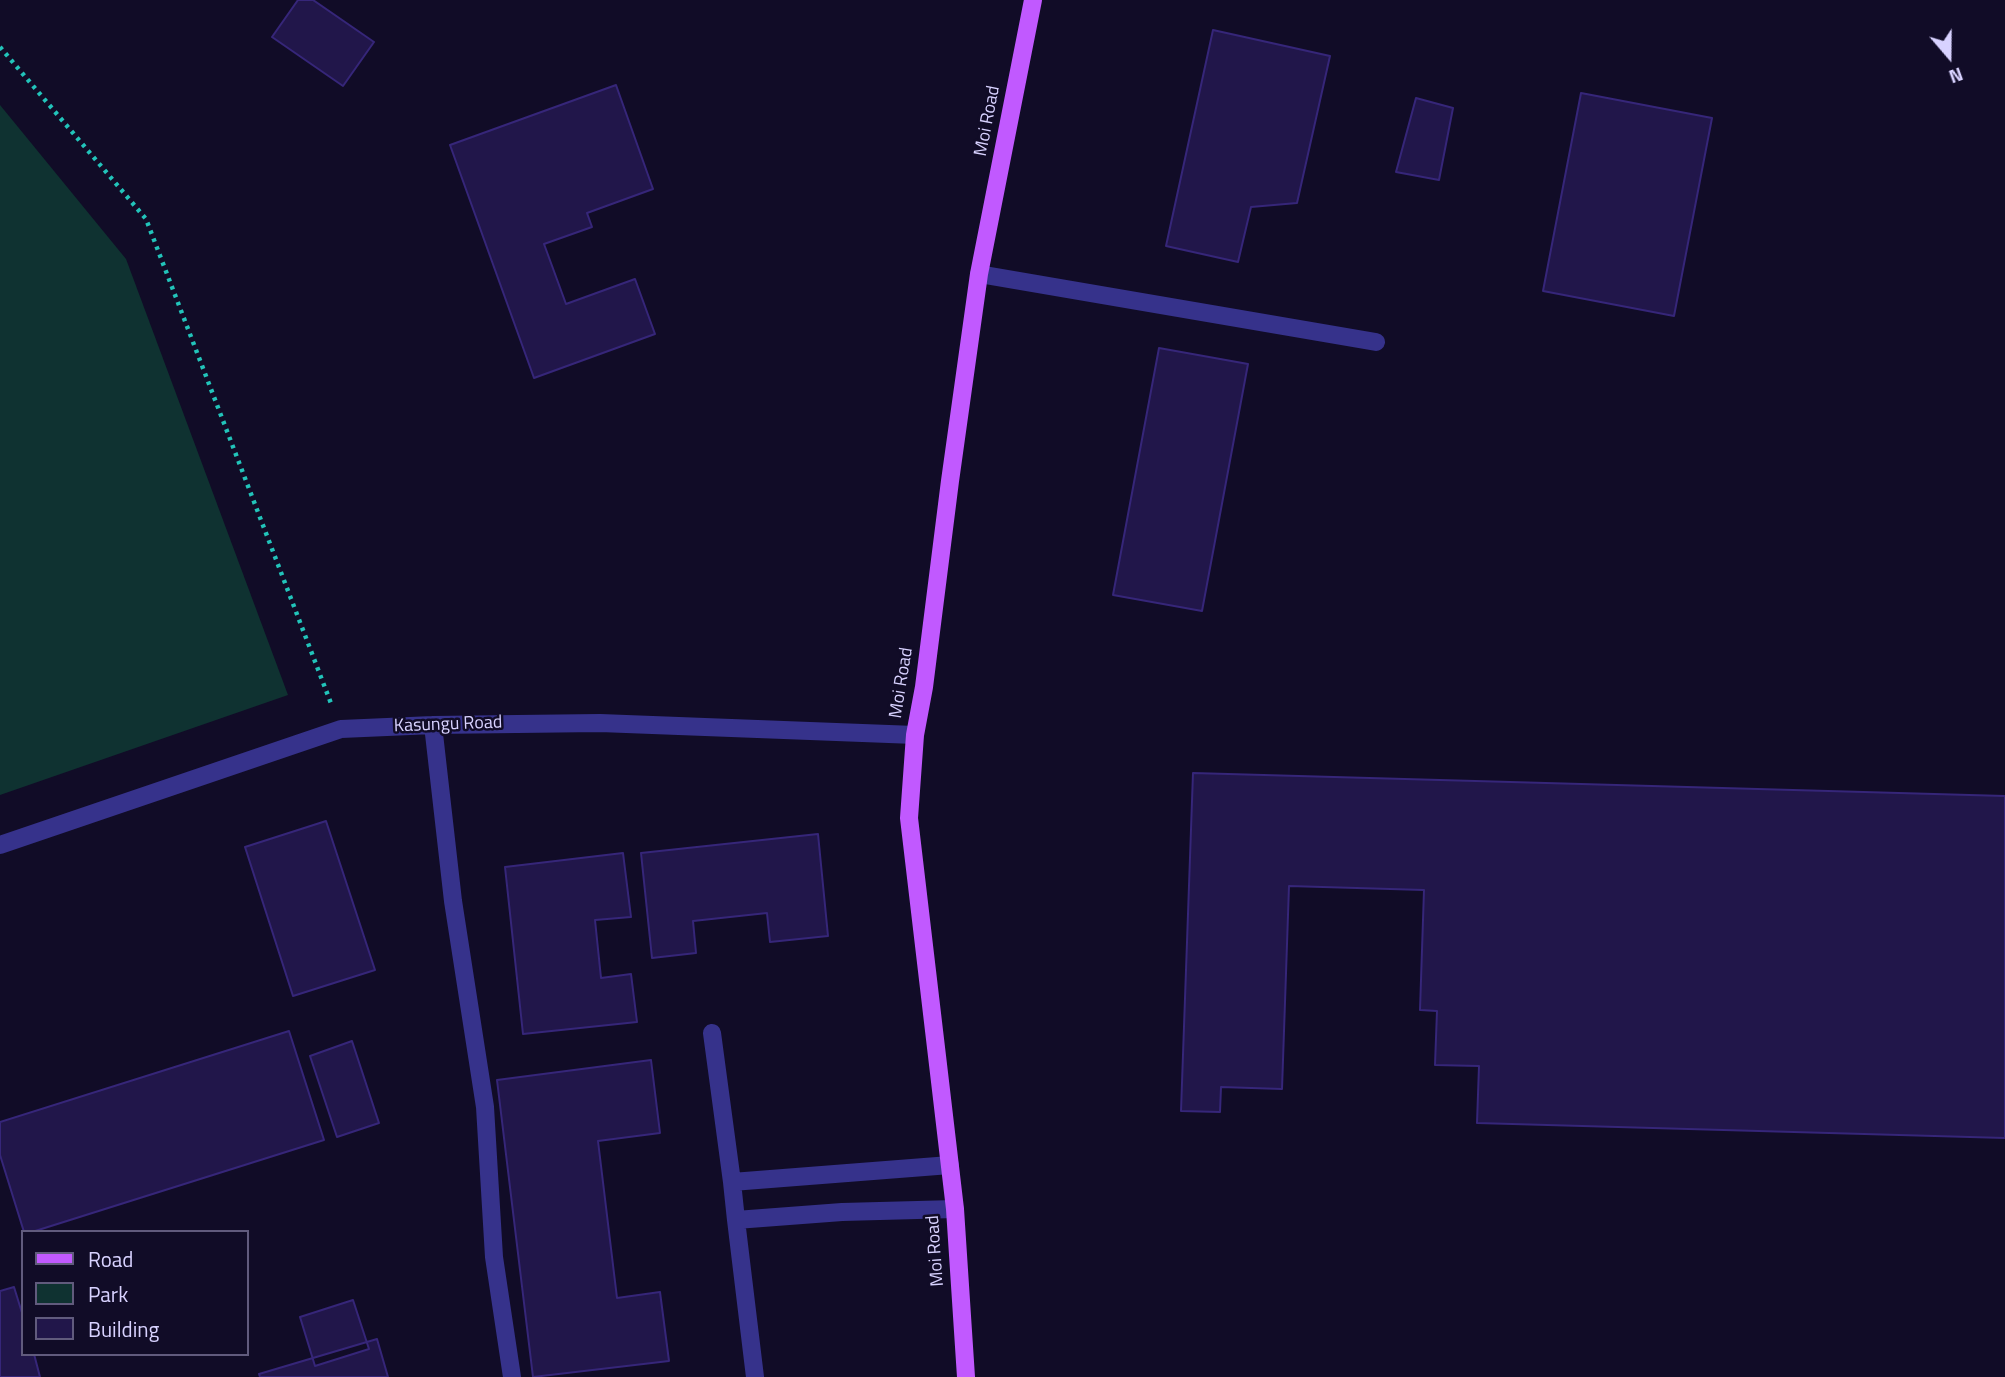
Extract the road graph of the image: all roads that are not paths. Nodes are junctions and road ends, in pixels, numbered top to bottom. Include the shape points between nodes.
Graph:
1 (1033, 0) edge
2 (979, 274) junction
3 (1376, 342) dead end
4 (433, 724) junction
5 (915, 735) junction
6 (0, 845) edge
7 (712, 1033) dead end
8 (950, 1165) junction
9 (732, 1182) junction
10 (955, 1209) junction
11 (736, 1220) junction
12 (512, 1377) edge
13 (754, 1377) edge
14 (966, 1377) edge

1 - 2 main road, Moi Road
2 - 3 street
2 - 5 main road, Moi Road
4 - 5 street, Kasungu Road via 600,723
4 - 6 street, Kasungu Road via 341,729
4 - 12 street via 453,901 485,1107 494,1257
5 - 8 main road, Moi Road via 909,818
7 - 9 street
8 - 9 street
8 - 10 main road, Moi Road
9 - 11 street
10 - 11 street
10 - 14 main road, Moi Road
11 - 13 street

